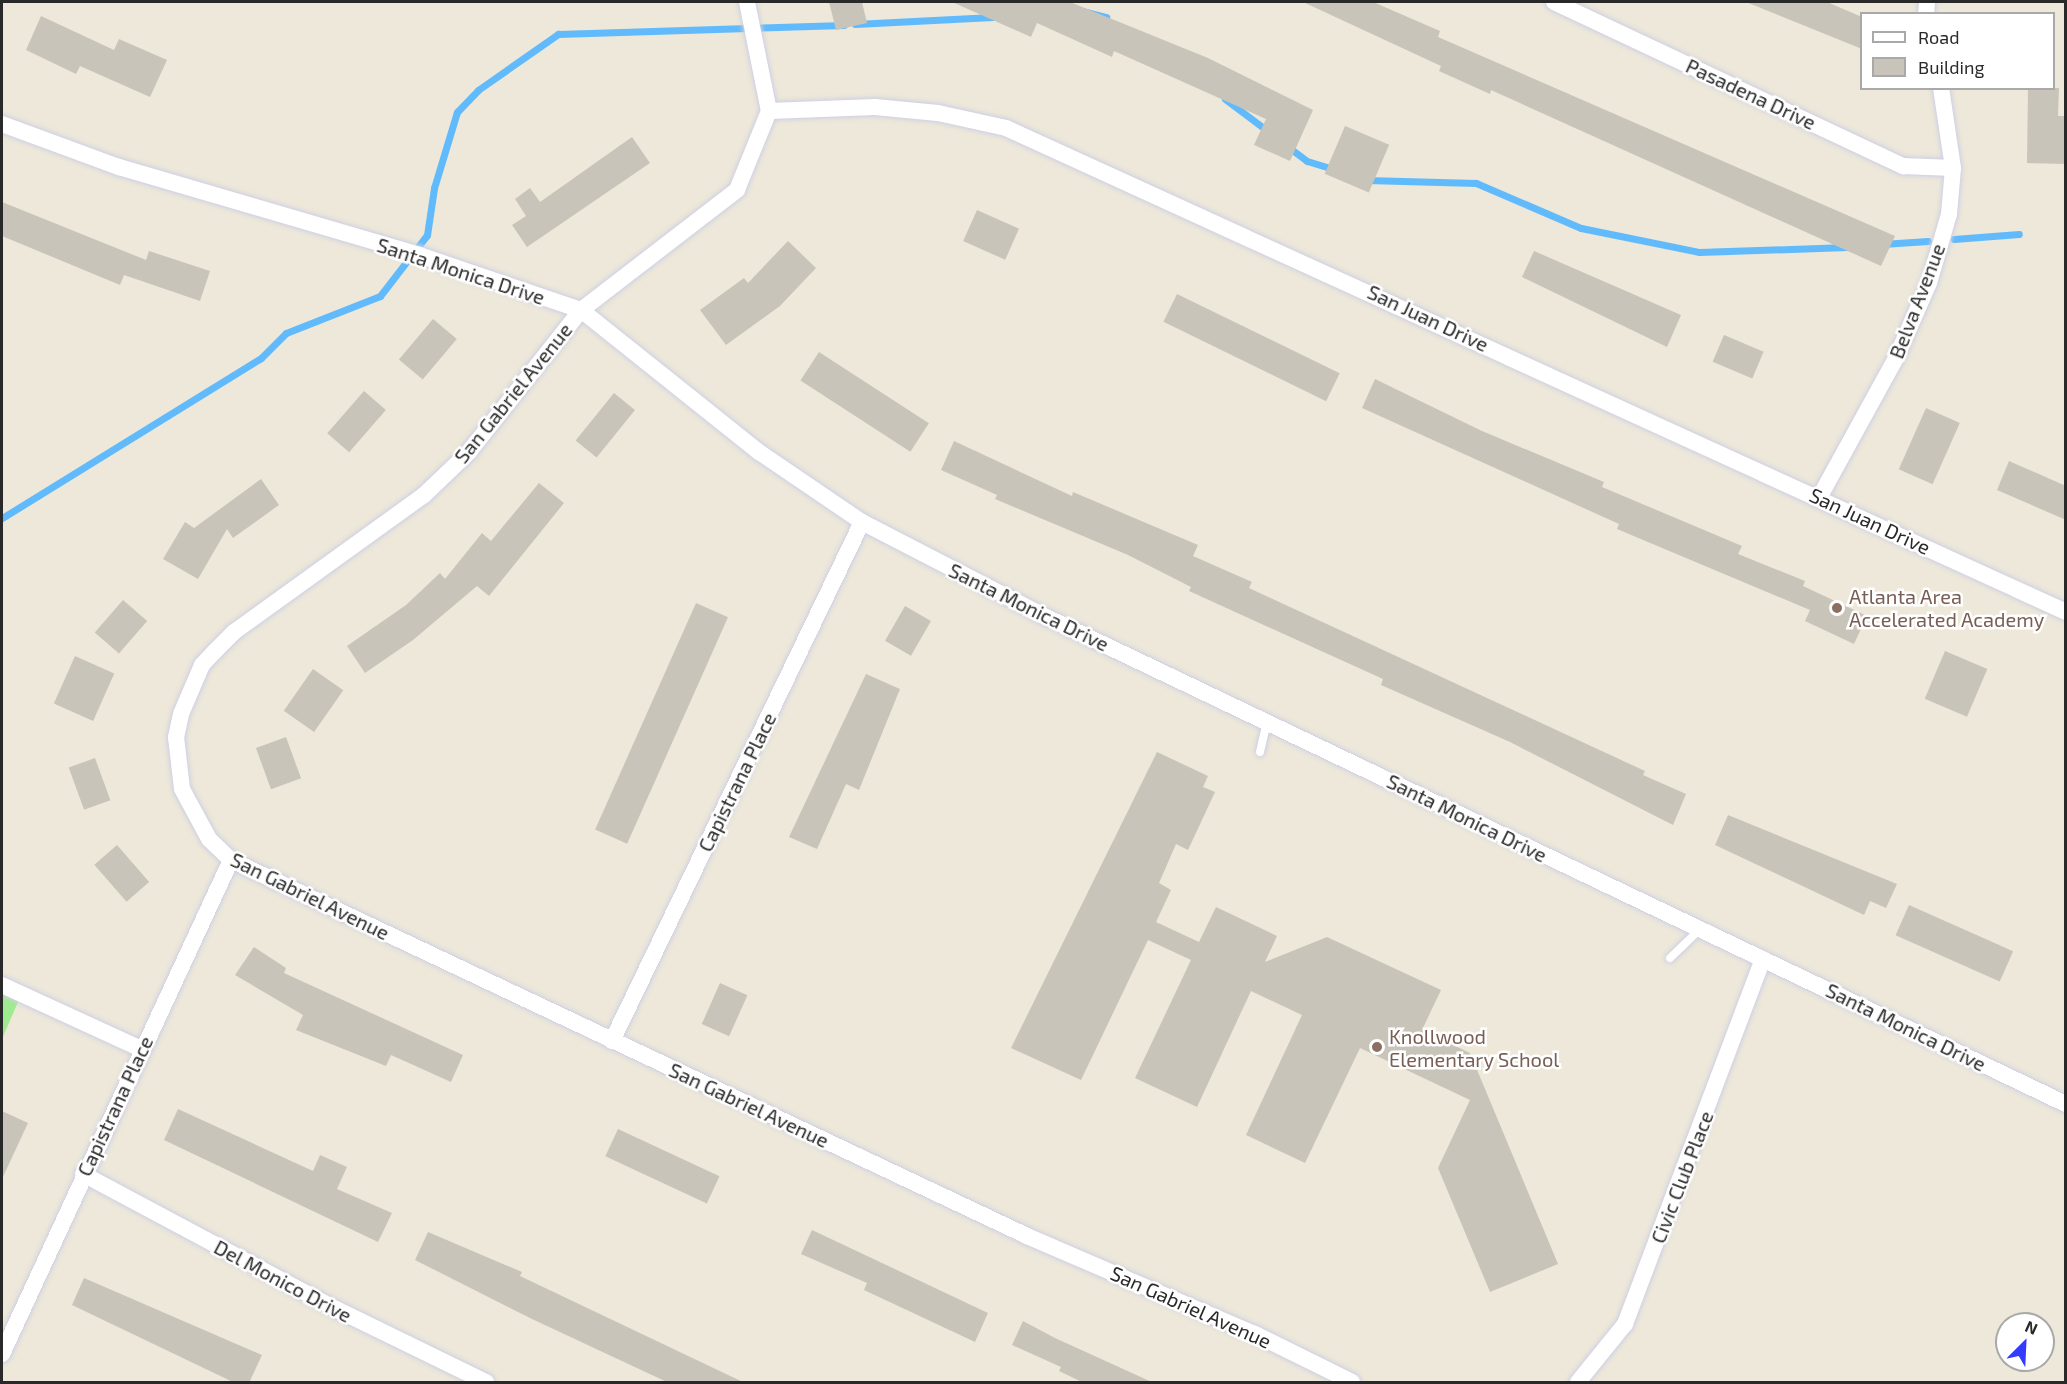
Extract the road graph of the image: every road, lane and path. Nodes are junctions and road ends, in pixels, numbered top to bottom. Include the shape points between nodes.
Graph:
1 (747, 2) edge
2 (1554, 2) edge
3 (1941, 90) edge
4 (770, 111) junction
5 (2, 124) edge
6 (1953, 168) junction
7 (581, 310) junction
8 (1819, 498) junction
9 (862, 522) junction
10 (2066, 612) edge
11 (1267, 722) junction
12 (1260, 752) dead end
13 (231, 860) junction
14 (1700, 929) junction
15 (1670, 958) dead end
16 (1763, 959) junction
17 (2, 985) edge
18 (612, 1041) junction
19 (141, 1049) junction
20 (2066, 1104) edge
21 (83, 1174) junction
22 (2, 1354) edge
23 (486, 1383) edge
24 (1352, 1383) edge
25 (1578, 1383) edge

1 - 4 street
2 - 6 street, Pasadena Drive via 1903,166
3 - 6 street, Belva Avenue
4 - 7 street, San Gabriel Avenue via 737,190
4 - 8 street, San Juan Drive via 875,107 938,113 1006,128
5 - 7 street, Santa Monica Drive via 119,167 419,255
6 - 8 street, Belva Avenue via 1949,214 1929,283 1896,358
7 - 9 street, Santa Monica Drive via 759,452
7 - 13 street, San Gabriel Avenue via 468,452 424,495 234,632 202,665 180,714 177,767 195,818
8 - 10 street, San Juan Drive
9 - 11 street, Santa Monica Drive
9 - 18 street, Capistrana Place
11 - 12 lane
11 - 14 street, Santa Monica Drive
13 - 18 street, San Gabriel Avenue
13 - 19 street, Capistrana Place
14 - 15 lane
14 - 16 street, Santa Monica Drive
16 - 20 street, Santa Monica Drive
16 - 25 street, Civic Club Place via 1625,1324
17 - 19 street
18 - 24 street, San Gabriel Avenue
19 - 21 street, Capistrana Place
21 - 22 street, Capistrana Place
21 - 23 street, Del Monico Drive via 336,1310

